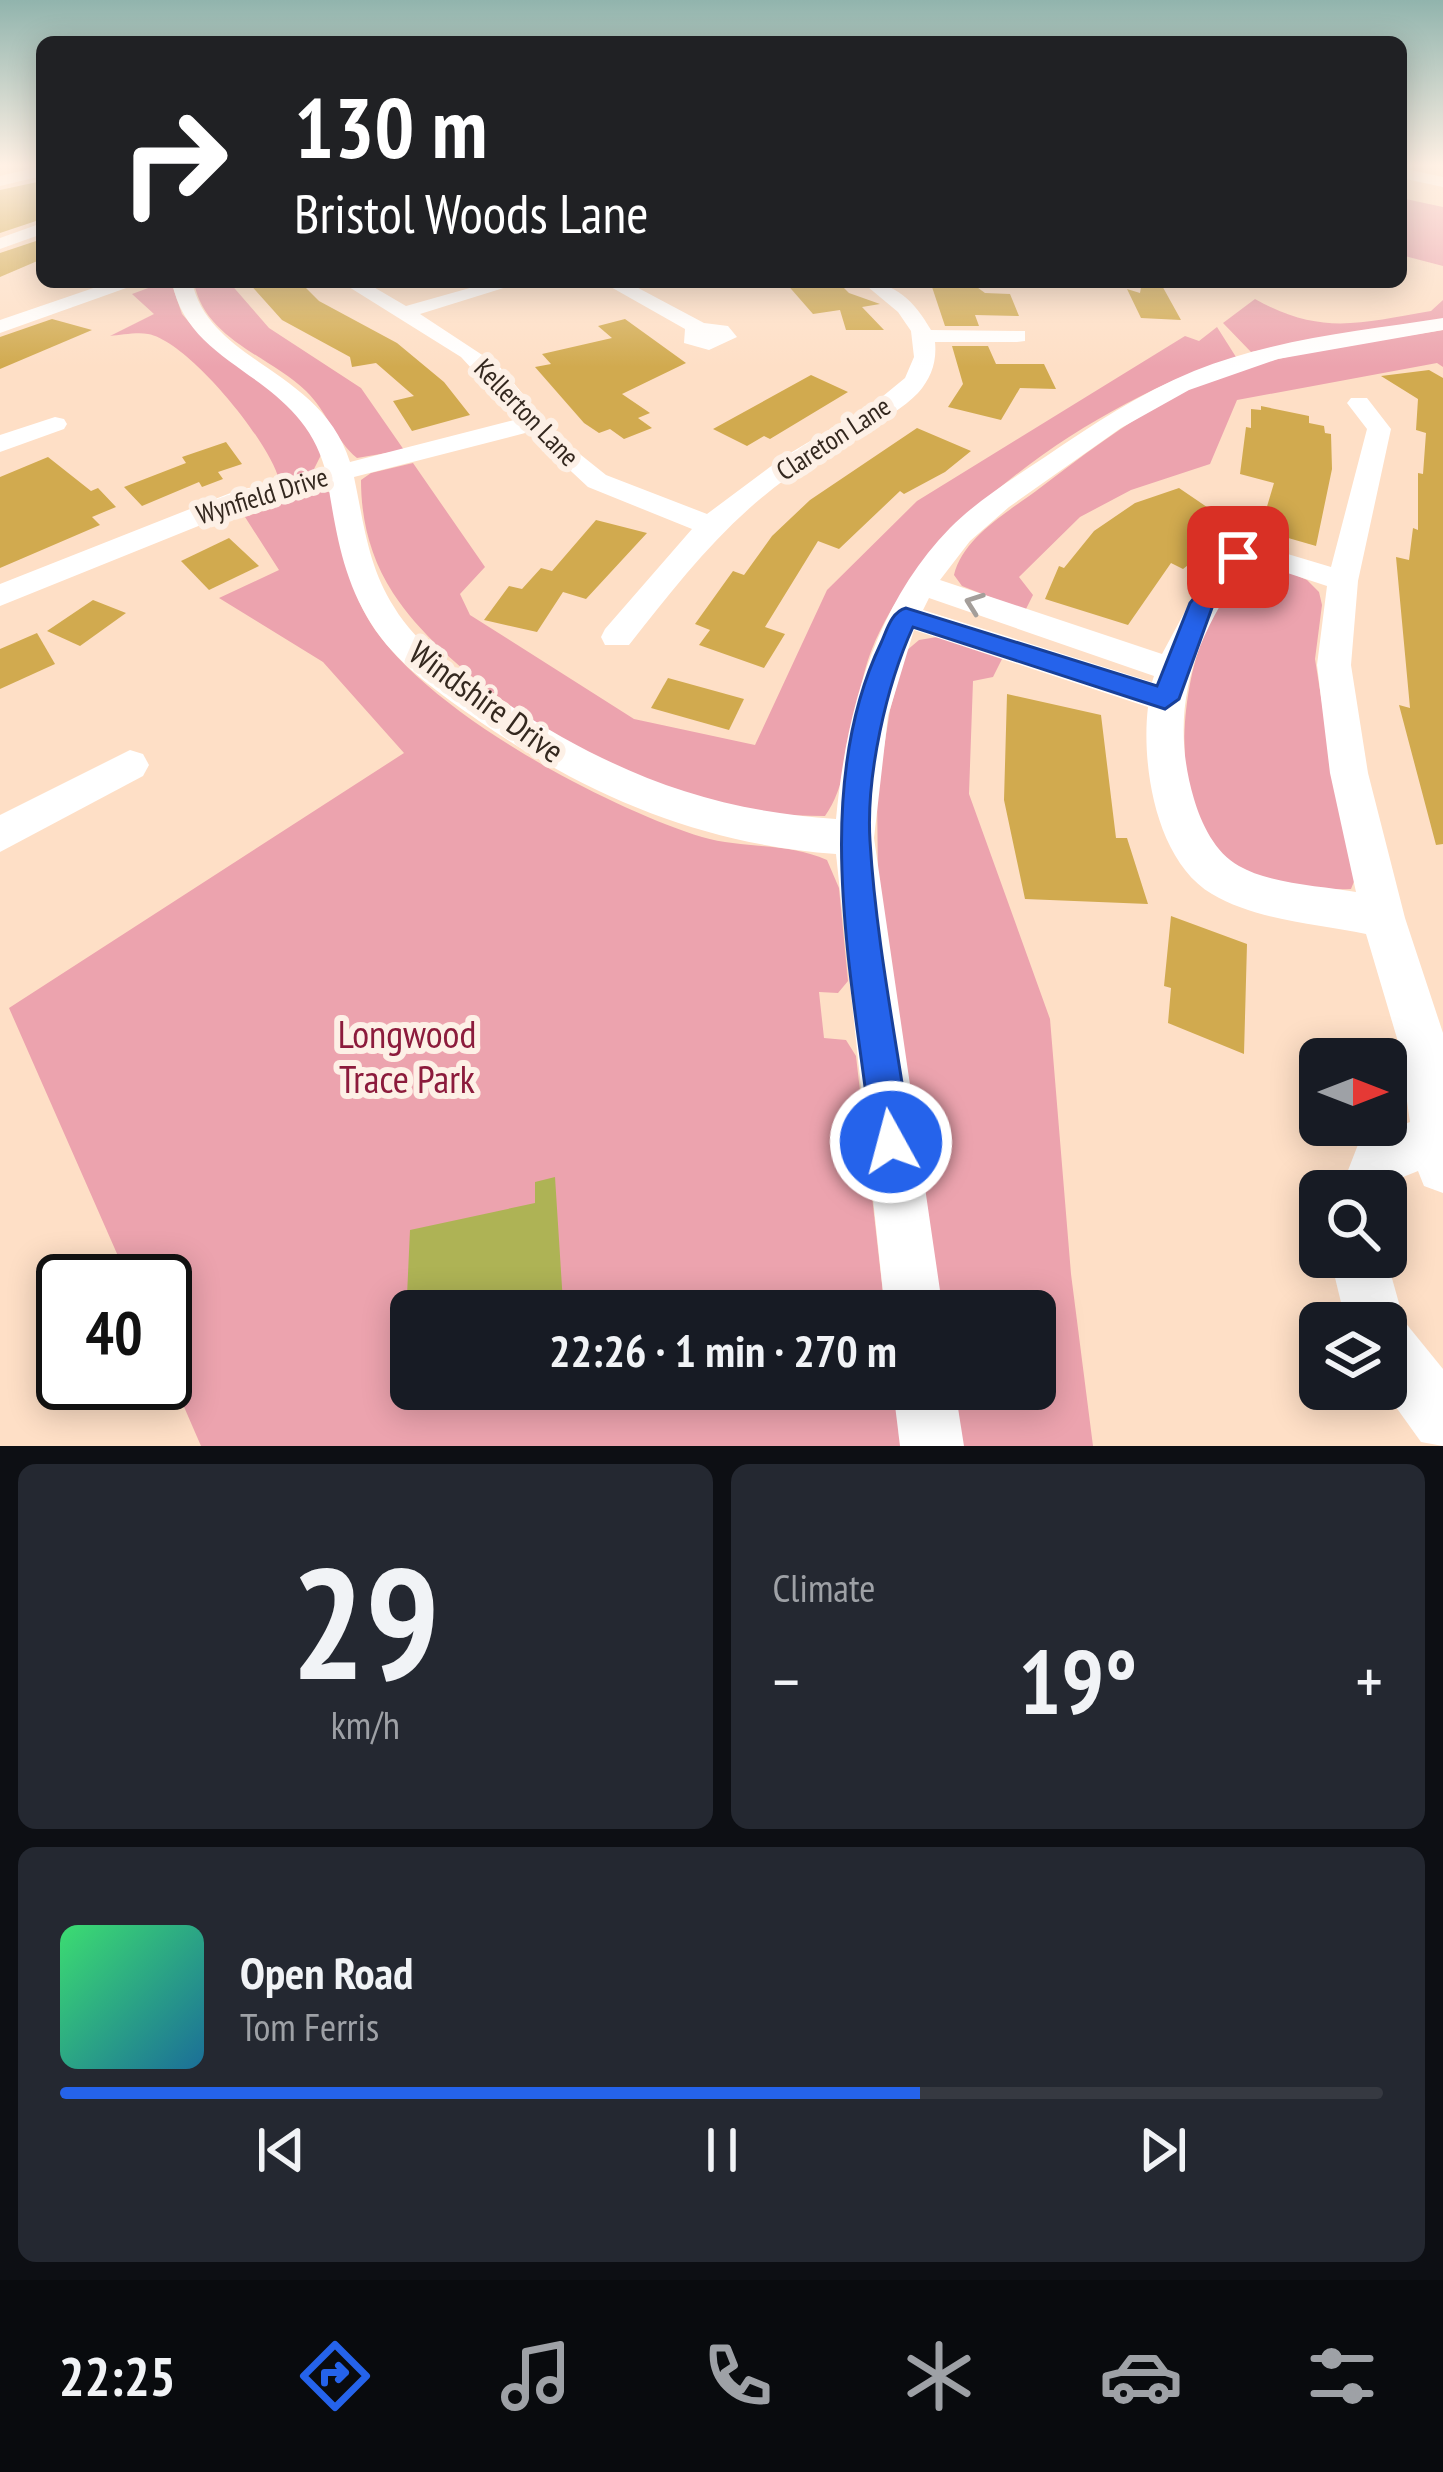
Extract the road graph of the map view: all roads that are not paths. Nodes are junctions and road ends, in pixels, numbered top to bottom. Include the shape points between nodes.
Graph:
1 (30, 232) edge
2 (0, 244) edge
3 (111, 288) edge
4 (183, 288) edge
5 (361, 288) edge
6 (492, 288) edge
7 (624, 288) edge
8 (880, 288) edge
9 (406, 312) junction
10 (1443, 324) edge
11 (0, 326) edge
12 (700, 329) dead end
13 (924, 336) junction
14 (1017, 337) dead end
15 (1359, 404) dead end
16 (533, 423) junction
17 (55, 424) dead end
18 (0, 444) edge
19 (340, 471) junction
20 (711, 526) junction
21 (1343, 580) junction
22 (0, 596) edge
23 (914, 600) junction
24 (616, 637) dead end
25 (1169, 684) junction
26 (130, 765) dead end
27 (0, 835) edge
28 (854, 838) junction
29 (1384, 918) junction
30 (1440, 1152) edge
31 (1375, 1170) edge
32 (911, 1290) edge
33 (1407, 1371) edge
34 (927, 1410) edge
35 (1443, 1420) edge
36 (932, 1446) edge

1 - 2 street
3 - 11 street
4 - 19 street, Windshire Drive via 204,331 299,398
5 - 9 street, Kellerton Lane
6 - 9 street
7 - 12 street
8 - 13 street
9 - 16 street, Kellerton Lane via 490,371
10 - 23 street via 1251,359 1144,401 960,535
13 - 14 street
13 - 20 street, Clareton Lane via 921,372 892,403 803,454
15 - 21 street via 1378,429
16 - 19 street, Wynfield Drive
16 - 20 street, Kellerton Lane via 597,481
17 - 18 street
19 - 22 street, Wynfield Drive via 243,498
19 - 28 street, Windshire Drive via 356,560 380,612 462,691 590,775 652,804 712,822
20 - 24 street, Clareton Lane
21 - 25 street via 1238,557 1202,603
21 - 29 street via 1334,665 1349,773
23 - 25 street
23 - 28 street via 868,721
25 - 29 street via 1170,787 1188,844 1226,882
26 - 27 street
28 - 32 street
29 - 30 street via 1424,1045
30 - 31 street via 1378,1161
33 - 35 street
34 - 36 street

